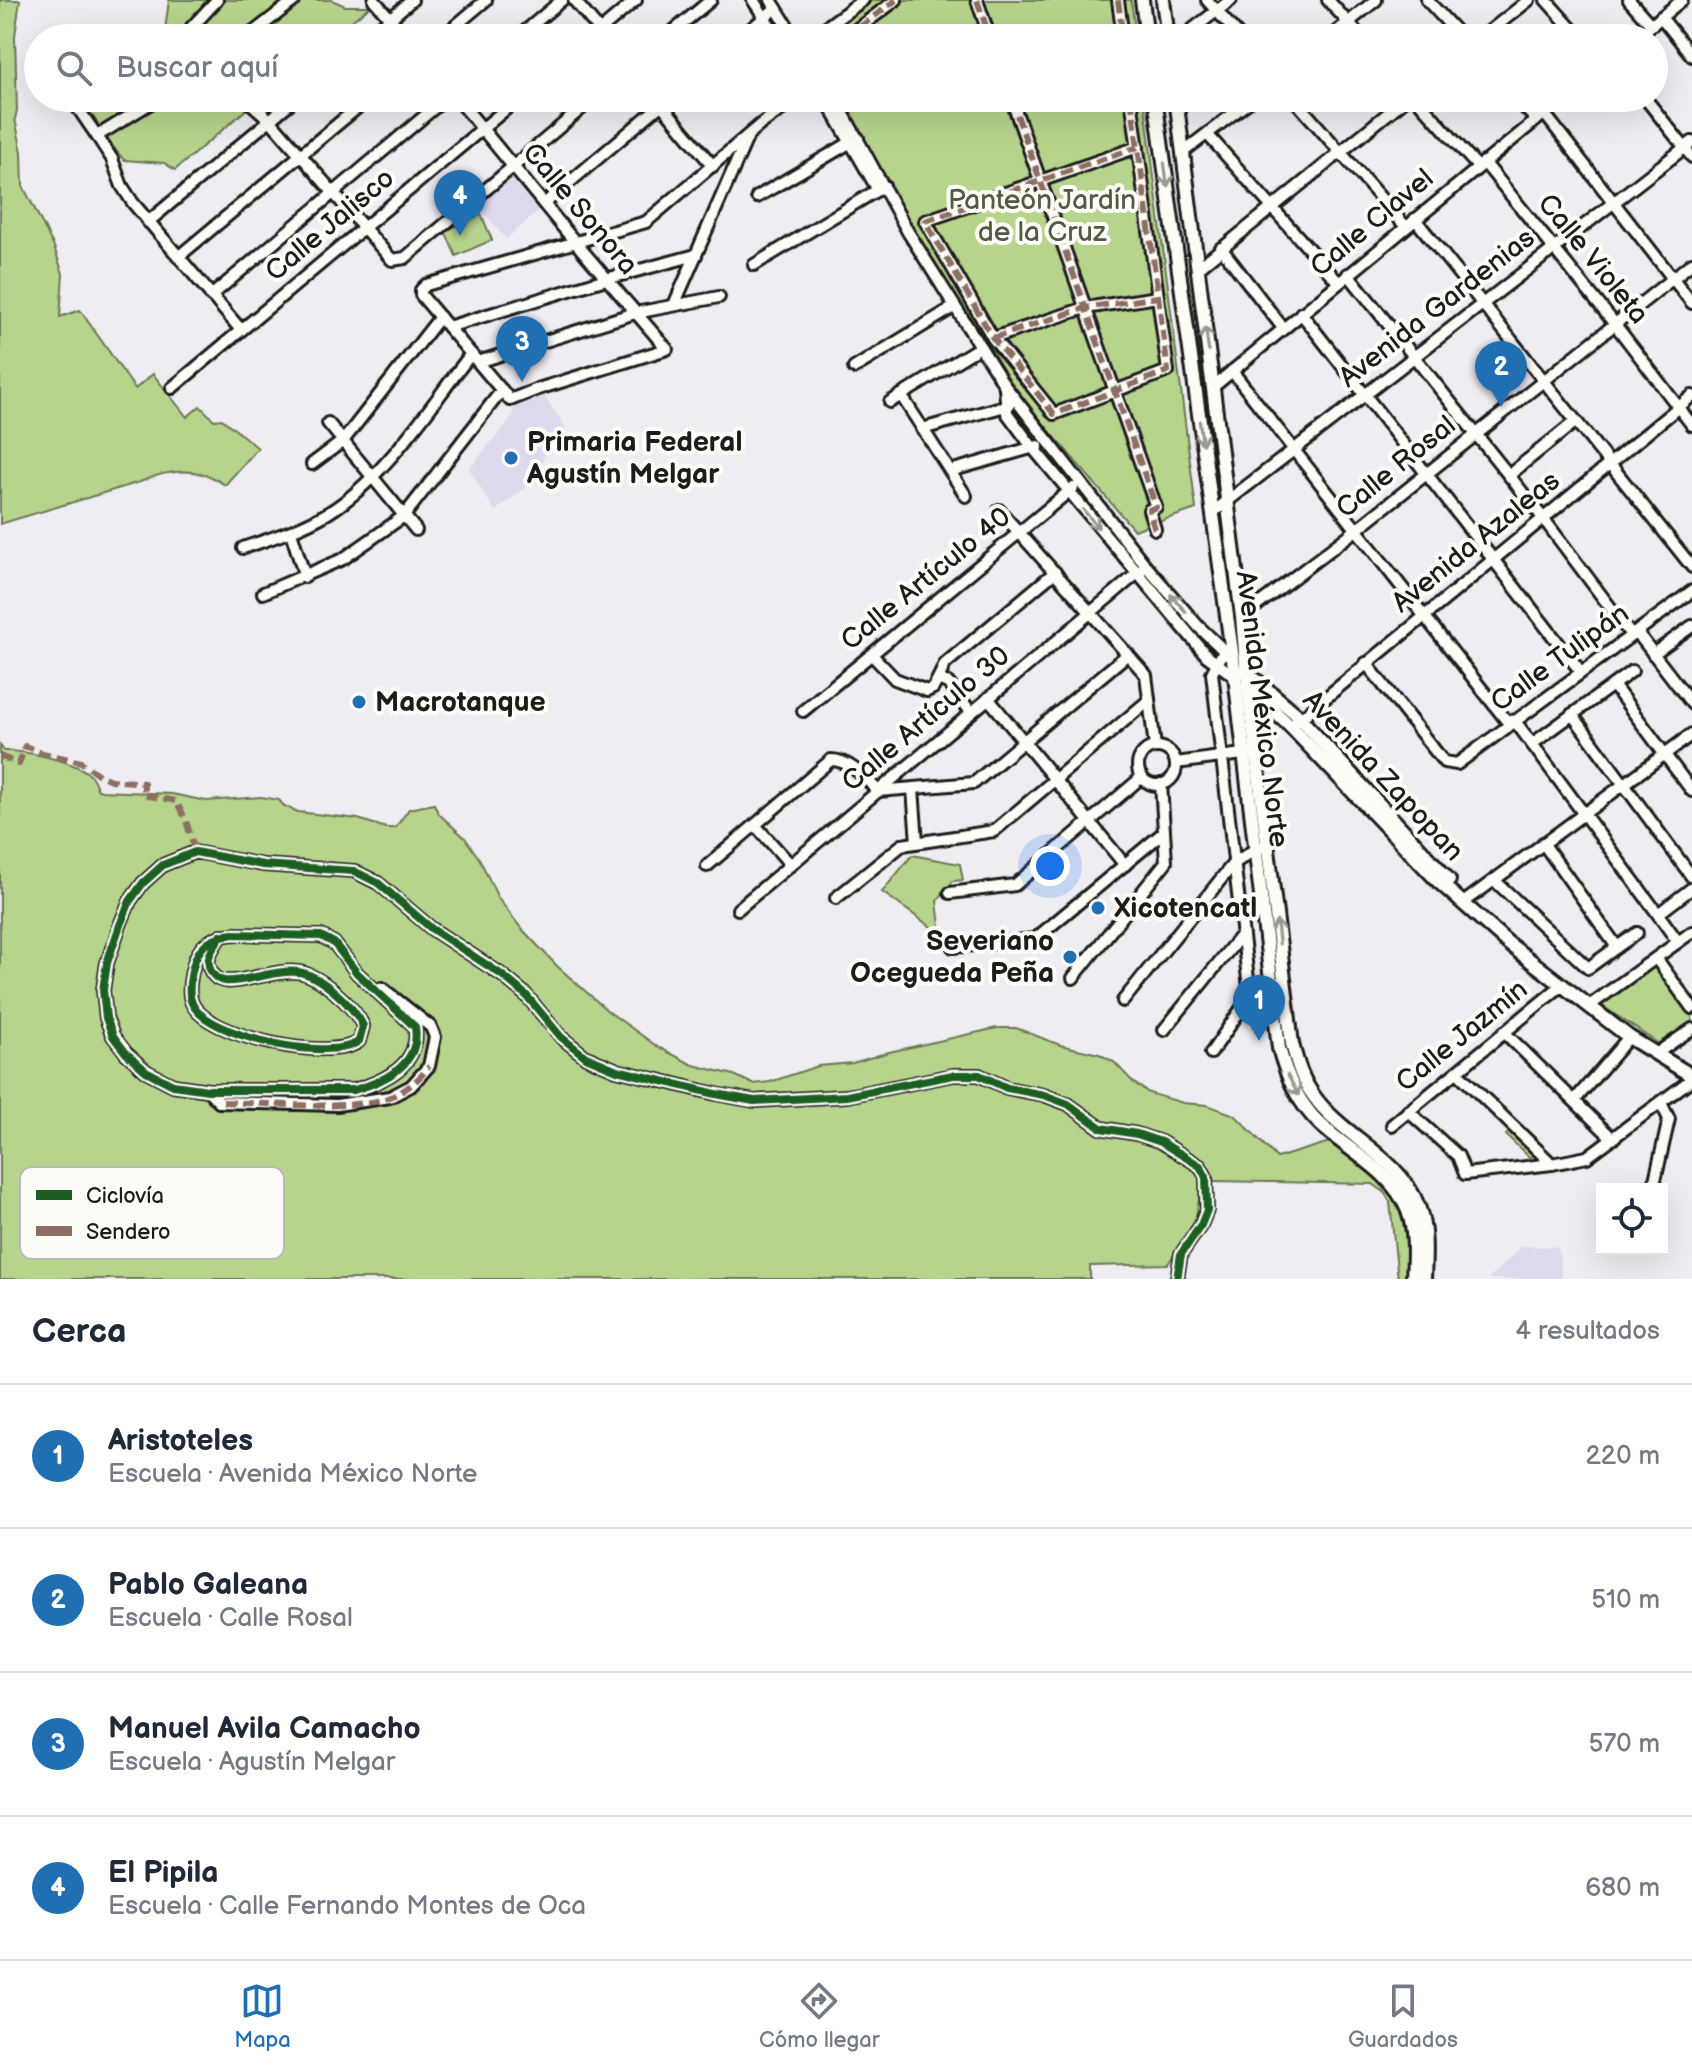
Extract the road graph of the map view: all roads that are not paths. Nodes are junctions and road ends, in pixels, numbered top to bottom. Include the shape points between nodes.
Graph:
1 (217, 0) edge
2 (295, 0) edge
3 (374, 0) edge
4 (412, 0) edge
5 (486, 0) edge
6 (562, 0) edge
7 (574, 0) edge
8 (636, 0) edge
9 (711, 0) edge
10 (753, 0) edge
11 (862, 0) edge
12 (896, 0) edge
13 (977, 0) edge
14 (1118, 0) edge
15 (1142, 0) edge
16 (1163, 0) edge
17 (1207, 0) edge
18 (1231, 0) edge
19 (1328, 0) edge
20 (1376, 0) edge
21 (1427, 0) edge
22 (1529, 0) edge
23 (1546, 0) edge
24 (1629, 0) edge
25 (1682, 0) edge
26 (773, 4) edge
27 (1217, 11) junction
28 (764, 17) junction
29 (1661, 17) junction
30 (391, 18) junction
31 (1348, 23) joint
32 (195, 24) edge
33 (264, 24) edge
34 (384, 24) edge
35 (396, 24) edge
36 (458, 24) edge
37 (534, 24) edge
38 (591, 24) edge
39 (611, 24) edge
40 (682, 24) edge
41 (756, 24) edge
42 (769, 24) edge
43 (786, 24) edge
44 (830, 24) edge
45 (864, 24) edge
46 (985, 24) edge
47 (1121, 24) edge
48 (1145, 24) edge
49 (1166, 24) edge
50 (1200, 24) edge
51 (1229, 24) edge
52 (1449, 24) edge
53 (1499, 24) edge
54 (1567, 24) edge
55 (1650, 24) edge
56 (1652, 24) edge
57 (1667, 24) edge
58 (1668, 26) edge
59 (1692, 56) edge
60 (81, 112) edge
61 (136, 112) edge
62 (261, 112) edge
63 (279, 112) edge
64 (352, 112) edge
65 (429, 112) edge
66 (468, 112) edge
67 (502, 112) edge
68 (577, 112) edge
69 (648, 112) edge
70 (671, 112) edge
71 (779, 112) edge
72 (835, 112) edge
73 (842, 112) edge
74 (1016, 112) edge
75 (1133, 112) edge
76 (1157, 112) edge
77 (1178, 112) edge
78 (1237, 112) edge
79 (1305, 112) edge
80 (1390, 112) edge
81 (1430, 112) edge
82 (1534, 112) edge
83 (1546, 112) edge
84 (1658, 112) edge
85 (1540, 117) junction
86 (270, 120) junction
87 (482, 129) junction
88 (749, 134) junction
89 (1208, 135) junction
90 (97, 136) junction
91 (855, 140) junction
92 (1688, 144) edge
93 (1138, 147) junction
94 (1183, 152) junction
95 (1340, 152) junction
96 (301, 154) junction
97 (1692, 157) edge
98 (1481, 165) junction
99 (513, 166) junction
100 (713, 166) junction
101 (1040, 181) junction
102 (881, 188) junction
103 (333, 191) junction
104 (757, 197) dead end
105 (1614, 202) junction
106 (544, 204) junction
107 (1272, 207) junction
108 (148, 222) junction
109 (1411, 223) junction
110 (364, 228) junction
111 (575, 242) junction
112 (1221, 248) junction
113 (1554, 249) junction
114 (696, 255) junction
115 (178, 257) junction
116 (1692, 263) edge
117 (754, 265) dead end
118 (1198, 268) junction
119 (1348, 274) junction
120 (1672, 278) junction
121 (606, 279) junction
122 (1338, 282) junction
123 (211, 296) junction
124 (719, 297) dead end
125 (1158, 297) junction
126 (1692, 303) edge
127 (1482, 304) junction
128 (674, 305) junction
129 (954, 307) junction
130 (1085, 308) junction
131 (635, 313) junction
132 (1301, 313) junction
133 (440, 317) junction
134 (1614, 323) junction
135 (448, 327) junction
136 (1283, 328) junction
137 (241, 330) junction
138 (993, 338) junction
139 (980, 347) junction
140 (1413, 357) junction
141 (474, 358) junction
142 (854, 368) dead end
143 (1232, 371) junction
144 (1543, 381) junction
145 (1213, 387) junction
146 (172, 388) dead end
147 (502, 390) junction
148 (1115, 391) junction
149 (1365, 394) junction
150 (901, 395) junction
151 (1692, 396) edge
152 (890, 402) dead end
153 (1012, 404) junction
154 (1678, 408) junction
155 (1576, 421) junction
156 (328, 423) dead end
157 (1692, 425) edge
158 (922, 429) junction
159 (1475, 434) junction
160 (343, 441) junction
161 (1048, 444) junction
162 (1033, 448) junction
163 (1294, 450) junction
164 (1610, 463) junction
165 (312, 464) dead end
166 (950, 471) junction
167 (1427, 472) junction
168 (1509, 475) junction
169 (373, 477) junction
170 (1079, 483) junction
171 (1068, 492) junction
172 (966, 496) dead end
173 (1227, 500) junction
174 (999, 510) dead end
175 (1212, 513) junction
176 (404, 516) junction
177 (1543, 518) junction
178 (1155, 529) dead end
179 (416, 530) dead end
180 (1356, 530) junction
181 (291, 532) junction
182 (1020, 533) junction
183 (243, 548) dead end
184 (1493, 559) junction
185 (1692, 567) edge
186 (1141, 569) junction
187 (1055, 572) junction
188 (305, 577) junction
189 (1692, 591) edge
190 (263, 593) dead end
191 (1090, 612) junction
192 (1424, 616) junction
193 (1242, 617) junction
194 (1692, 626) edge
195 (1631, 635) junction
196 (1128, 654) junction
197 (1653, 654) junction
198 (872, 655) junction
199 (1228, 655) junction
200 (1217, 663) junction
201 (1366, 663) junction
202 (1632, 671) dead end
203 (1581, 672) junction
204 (1248, 673) junction
205 (1234, 676) junction
206 (938, 679) junction
207 (1613, 685) junction
208 (1248, 687) junction
209 (988, 698) junction
210 (1149, 700) junction
211 (1692, 704) edge
212 (1269, 705) junction
213 (803, 711) dead end
214 (971, 712) junction
215 (1572, 714) junction
216 (1253, 720) junction
217 (1515, 721) junction
218 (1295, 722) junction
219 (1692, 734) edge
220 (1023, 741) junction
221 (1532, 744) junction
222 (1155, 747) junction
223 (1251, 753) junction
224 (1665, 754) junction
225 (1221, 757) junction
226 (1176, 763) junction
227 (1142, 777) junction
228 (1056, 780) junction
229 (1161, 784) junction
230 (1624, 784) junction
231 (913, 789) junction
232 (878, 791) junction
233 (1692, 791) edge
234 (1583, 814) junction
235 (1090, 822) junction
236 (755, 825) junction
237 (1164, 832) junction
238 (917, 842) junction
239 (1543, 843) junction
240 (1263, 847) junction
241 (1233, 864) junction
242 (791, 865) junction
243 (1125, 865) junction
244 (707, 866) dead end
245 (1692, 877) edge
246 (1494, 880) junction
247 (1692, 888) edge
248 (950, 893) dead end
249 (836, 898) dead end
250 (1464, 901) junction
251 (738, 909) dead end
252 (1658, 914) junction
253 (1637, 933) dead end
254 (1242, 934) junction
255 (1692, 934) edge
256 (221, 935) junction
257 (1678, 942) junction
258 (953, 947) dead end
259 (1617, 947) junction
260 (1656, 958) junction
261 (361, 975) junction
262 (1073, 978) dead end
263 (1562, 985) junction
264 (1250, 996) junction
265 (1123, 1001) dead end
266 (1589, 1006) junction
267 (1692, 1008) edge
268 (1280, 1010) junction
269 (1692, 1029) edge
270 (1164, 1030) dead end
271 (1504, 1032) junction
272 (1629, 1037) junction
273 (1211, 1053) dead end
274 (1657, 1053) junction
275 (1457, 1072) junction
276 (1692, 1077) edge
277 (208, 1090) junction
278 (1575, 1100) junction
279 (1661, 1103) junction
280 (1408, 1111) junction
281 (1392, 1125) dead end
282 (1613, 1139) junction
283 (1552, 1164) junction
284 (1654, 1183) edge
285 (1177, 1279) edge
286 (1413, 1279) edge
287 (1424, 1279) edge

1 - 32 street
2 - 33 street
3 - 30 street
4 - 30 street
5 - 36 street
6 - 37 street
7 - 38 street
8 - 39 street
9 - 40 street
10 - 28 street
11 - 44 street
12 - 45 street
13 - 46 street
14 - 47 street
15 - 48 main road
16 - 49 main road
17 - 27 street
18 - 27 street
19 - 31 street
20 - 31 street
21 - 52 street
22 - 53 street
23 - 54 street
24 - 55 street
25 - 29 street
26 - 28 street
26 - 43 street
27 - 50 street
27 - 51 street
28 - 41 street
28 - 42 street
29 - 56 street
29 - 57 street
30 - 34 street
30 - 35 street
58 - 59 street
60 - 90 street
61 - 90 street
62 - 86 street
63 - 86 street
64 - 96 street
65 - 103 street
66 - 87 street, Calle Sonora
67 - 87 street, Calle Jalisco
68 - 99 street
69 - 106 street
70 - 100 street
71 - 88 street
72 - 91 street
73 - 91 street
74 - 101 street
75 - 93 street
76 -> 175 main road, Avenida México Norte
77 - 94 main road, Avenida México Norte
78 - 89 street
79 - 95 street
80 - 95 street
81 - 98 street, Calle Violeta
82 - 85 street
83 - 85 street, Calle Clavel
84 - 92 street
85 - 98 street, Calle Clavel
85 - 105 street
86 - 96 street
86 - 108 street
87 - 99 street, Calle Sonora
87 - 110 street, Calle Jalisco
88 - 100 street
88 - 114 street
89 - 94 street
89 - 107 street
90 - 108 street via 122,186
91 - 102 street
91 - 104 street
92 - 97 street
92 - 105 street, Avenida Gardenias
93 - 101 street
93 - 125 street
94 - 118 main road, Avenida México Norte
95 - 107 street
95 - 109 street
96 - 103 street
96 - 115 street
98 - 109 street, Calle Clavel
98 - 113 street, Calle Violeta
99 - 106 street, Calle Sonora
99 - 110 street via 405,258 392,260
100 - 111 street via 646,222
101 - 130 street
101 - 138 street via 925,221
102 - 117 street
102 - 129 street
103 - 110 street
103 - 123 street
105 - 113 street, Avenida Gardenias
105 - 120 street
106 - 111 street, Calle Sonora
107 - 112 street
107 - 122 street
108 - 115 street
109 - 119 street, Calle Clavel
109 - 127 street
110 - 137 street, Calle Jalisco
111 - 121 street, Calle Sonora
111 - 133 street via 426,285 421,295
112 - 118 street
112 - 136 street
113 - 127 street, Avenida Gardenias
113 - 134 street, Calle Violeta
114 - 121 street
114 - 128 street
115 - 123 street
116 - 120 street, Calle Rosal
145 -> 118 main road, Avenida México Norte
119 - 122 street, Calle Clavel
119 - 140 street
120 - 126 street
120 - 134 street, Calle Rosal
121 - 131 street, Calle Sonora
121 - 135 street
122 - 132 street, Calle Clavel
123 - 137 street
124 - 128 street
125 - 130 street
125 - 148 street via 1168,371
127 - 140 street, Avenida Gardenias
127 - 144 street
128 - 131 street
129 - 139 street
129 - 142 street
130 - 138 street
130 - 148 street
131 - 141 street
131 - 147 street, Calle Sonora via 667,349 510,400
132 - 136 street, Calle Clavel
132 - 149 street
133 - 135 street
133 - 160 street
134 - 144 street, Calle Rosal
134 - 154 street, Calle Violeta
135 - 141 street
136 - 143 street, Calle Clavel
137 - 146 street, Calle Jalisco
138 - 148 street via 1054,414
139 - 150 street
139 - 153 street
140 - 149 street, Avenida Gardenias
140 - 159 street
141 - 147 street
141 - 169 street
143 - 145 street, Calle Clavel
143 - 163 street
144 - 155 street
144 - 159 street, Calle Rosal
145 - 173 main road, Avenida México Norte
147 - 176 street
148 - 178 street via 1156,507 1149,510
149 - 163 street, Avenida Gardenias
149 - 167 street
150 - 152 street
150 - 158 street
151 - 154 street, Avenida Azaleas
153 - 158 street
153 - 161 street
153 - 162 street via 1007,413
154 - 157 street, Calle Violeta
154 - 164 street, Avenida Azaleas
155 - 164 street
155 - 168 street
156 - 160 street
158 - 166 street
159 - 167 street, Calle Rosal
159 - 168 street
160 - 165 street
160 - 169 street
161 - 162 street
161 - 170 street
162 - 166 street
162 - 171 street
163 - 173 street, Avenida Gardenias
163 - 180 street
164 - 177 street, Avenida Azaleas
164 - 185 street
166 - 172 street
167 - 180 street, Calle Rosal
167 - 184 street
168 - 177 street
169 - 176 street
169 - 181 street via 326,514
170 - 171 street, Calle Artículo 40
170 - 186 street
171 - 182 street, Calle Artículo 40
171 -> 186 street
173 - 175 street, Avenida Gardenias
173 - 193 main road, Avenida México Norte
174 - 182 street
175 - 199 main road, Avenida México Norte
176 - 179 street
176 - 188 street via 343,559
177 - 184 street, Avenida Azaleas
177 - 195 street
180 - 192 street
180 - 193 street, Calle Rosal
181 - 183 street
181 - 188 street
182 - 187 street
182 - 198 street, Calle Artículo 40
184 - 192 street, Avenida Azaleas
184 - 203 street
186 - 191 street, Calle Artículo 30
199 -> 186 street
186 - 200 street
187 - 191 street
187 - 206 street via 945,664
188 - 190 street
189 - 195 street, Calle Tulipán
191 - 196 street
191 - 209 street, Calle Artículo 30
192 - 201 street, Avenida Azaleas
192 - 217 street via 1506,720
193 - 204 main road, Avenida México Norte
194 - 197 street
195 - 197 street via 1639,635
195 - 203 street, Calle Tulipán
196 - 210 street via 1146,675
196 - 220 street
197 - 211 street
198 - 206 street via 895,679 927,691
198 - 213 street, Calle Artículo 40
199 - 200 street
199 - 204 main road, Avenida Zapopan
199 - 205 main road, Avenida México Norte
200 - 205 street
200 - 225 street via 1212,673
201 - 217 street, Calle Tulipán via 1444,762 1457,764
201 - 218 street, Avenida Azaleas
202 - 207 street
203 - 217 street, Calle Tulipán
204 - 208 main road, Avenida México Norte
204 - 218 main road, Avenida Zapopan
205 - 208 main road, Avenida Zapopan
205 - 223 main road, Avenida México Norte
206 - 214 street via 948,683
207 - 215 street
207 - 224 street
208 - 212 main road, Avenida Zapopan
208 - 216 main road, Avenida México Norte
209 - 214 street, Calle Artículo 30
209 - 220 street
210 - 222 street
210 - 228 street
212 - 216 main road via 1260,704
212 - 218 main road, Avenida Zapopan
214 - 232 street, Calle Artículo 30
215 - 221 street
215 - 230 street
216 - 223 main road, Avenida México Norte
217 - 221 street
218 - 250 main road, Avenida Zapopan
219 - 224 street
220 - 228 street
220 - 231 street via 974,783
221 - 234 street
222 - 226 street via 1171,752
222 - 227 street via 1140,758
223 - 225 street
223 - 240 main road, Avenida México Norte
224 - 230 street
224 - 233 street
225 - 226 street
225 - 241 street
226 - 229 street via 1173,776
227 - 229 street
227 - 235 street
228 - 235 street
228 - 238 street via 994,831
229 - 237 street
230 - 234 street
230 - 245 street
231 - 232 street
231 - 238 street
232 - 236 street via 862,775 831,760
232 - 242 street, Calle Artículo 30
234 - 239 street
234 - 252 street
235 - 243 street
235 - 248 street via 1015,885
236 - 242 street
236 - 244 street
237 - 243 street
237 - 262 street via 1166,862
238 - 249 street via 902,845
239 - 246 street
239 - 259 street
240 - 241 street
240 - 268 main road, Avenida México Norte
241 - 254 street
241 - 265 street
242 - 251 street, Calle Artículo 30
243 - 258 street via 1035,939
246 - 250 street
246 - 259 street via 1588,968
247 - 252 street
250 - 263 main road, Avenida Zapopan
252 - 257 street
253 - 259 street
254 - 264 street
254 - 270 street
255 - 257 street
256 - 256 street via 200,949 194,964 190,986 199,1013 243,1037 311,1049 340,1050 359,1041 361,1021 312,976 283,971 229,981 217,978 209,962
256 - 261 street via 321,936 334,943
257 - 260 street
260 - 266 street
260 - 267 street
261 - 277 street via 415,1027 415,1045 397,1071 354,1090
261 - 277 street via 431,1027 435,1037 429,1066 411,1086 390,1097 337,1105 219,1102
263 - 266 main road, Avenida Zapopan
263 - 271 street, Calle Jazmín
264 - 268 street
264 - 273 street
266 - 272 main road, Avenida Zapopan
268 -> 286 main road, Avenida México Norte via 1279,1048 1294,1090 1320,1125 1385,1177 1401,1197 1411,1222
268 - 287 main road, Avenida México Norte via 1315,1098 1411,1191 1425,1233
269 - 274 street
271 - 275 street, Calle Jazmín
271 - 278 street
272 - 274 main road, Avenida Zapopan
272 - 278 street
274 - 276 main road, Avenida Zapopan
275 - 280 street, Calle Jazmín
275 - 283 street
276 - 279 street
277 - 285 street via 173,1085 146,1071 113,1036 103,990 107,963 130,901 163,865 195,852 263,865 354,871 502,975 586,1057 617,1070 754,1101 847,1096 953,1075 979,1075 1068,1104 1101,1128 1161,1142 1200,1166 1206,1177 1207,1210 1181,1254
278 - 282 street
279 - 282 street
279 - 284 street via 1669,1119
280 - 281 street, Calle Jazmín
280 - 283 street via 1458,1156 1465,1174
282 - 283 street via 1587,1157

